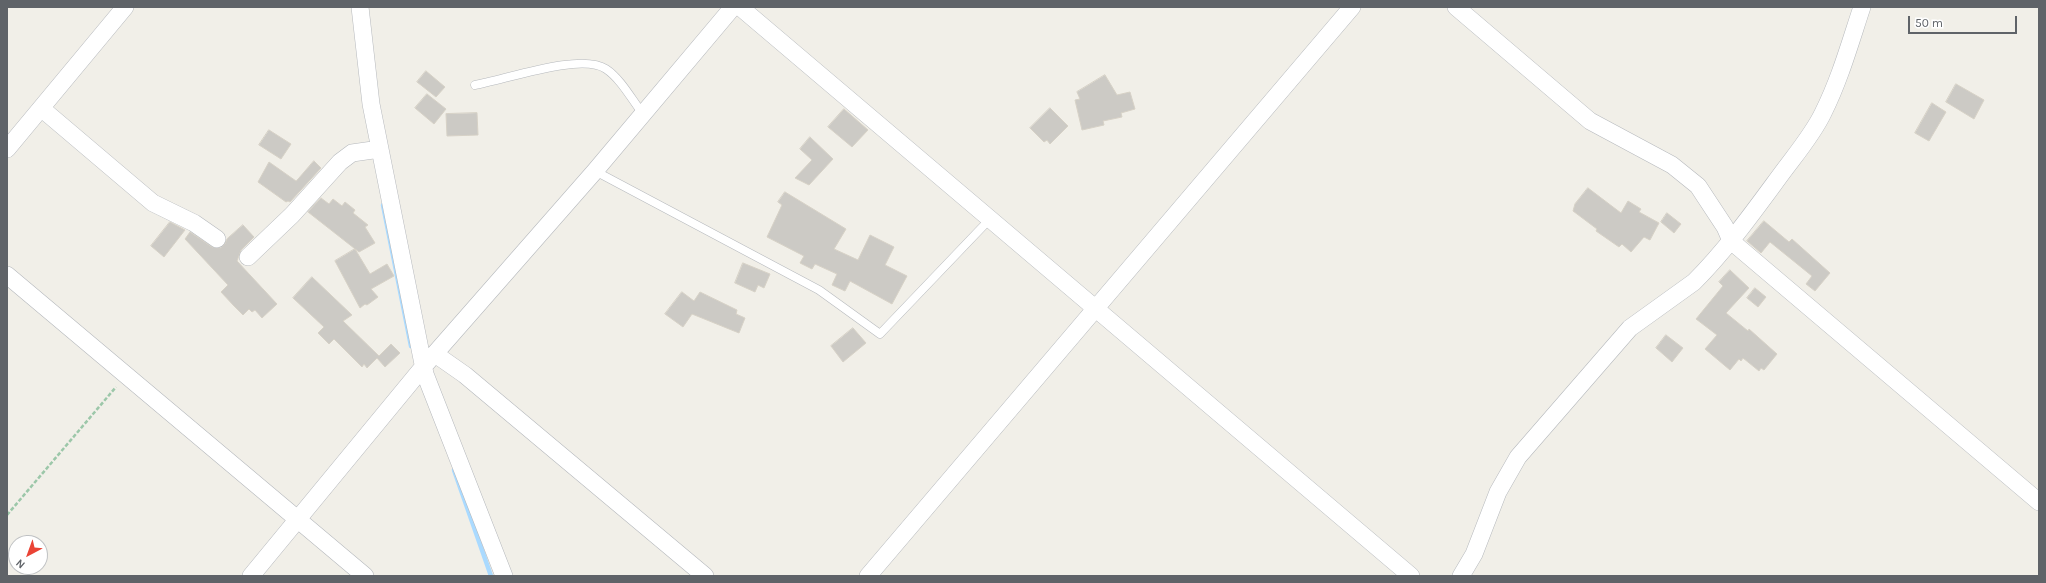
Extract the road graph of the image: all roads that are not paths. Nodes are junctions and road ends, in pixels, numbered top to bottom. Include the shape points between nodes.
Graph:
1 (125, 7) edge
2 (360, 7) edge
3 (733, 7) edge
4 (740, 7) edge
5 (1352, 7) edge
6 (1456, 7) edge
7 (1862, 7) edge
8 (475, 85) dead end
9 (41, 108) junction
10 (642, 114) junction
11 (380, 148) junction
12 (7, 149) edge
13 (595, 171) junction
14 (989, 220) junction
15 (217, 239) dead end
16 (1731, 241) junction
17 (248, 257) dead end
18 (7, 274) edge
19 (1096, 308) junction
20 (429, 360) junction
21 (2039, 502) edge
22 (299, 520) junction
23 (251, 576) edge
24 (365, 576) edge
25 (504, 576) edge
26 (704, 576) edge
27 (868, 576) edge
28 (1411, 576) edge
29 (1461, 576) edge

1 - 9 street
2 - 11 street via 371,104
3 - 10 street
4 - 14 street
5 - 19 street
6 - 16 street via 1590,121 1672,165 1698,186 1725,227
7 - 16 street via 1843,66 1823,114
8 - 10 lane via 562,65 591,63 607,70 622,85
9 - 12 street
9 - 15 street via 153,203 194,223
10 - 13 street
11 - 17 street via 352,153 343,159 292,215
11 - 20 street
13 - 14 lane via 820,290 880,334
13 - 20 street
14 - 19 street
16 - 21 street
16 - 29 street via 1694,282 1630,328 1518,457 1504,480 1474,554
18 - 22 street
19 - 27 street
19 - 28 street
20 - 22 street
20 - 25 street via 425,374
20 - 26 street via 465,375
22 - 23 street
22 - 24 street

